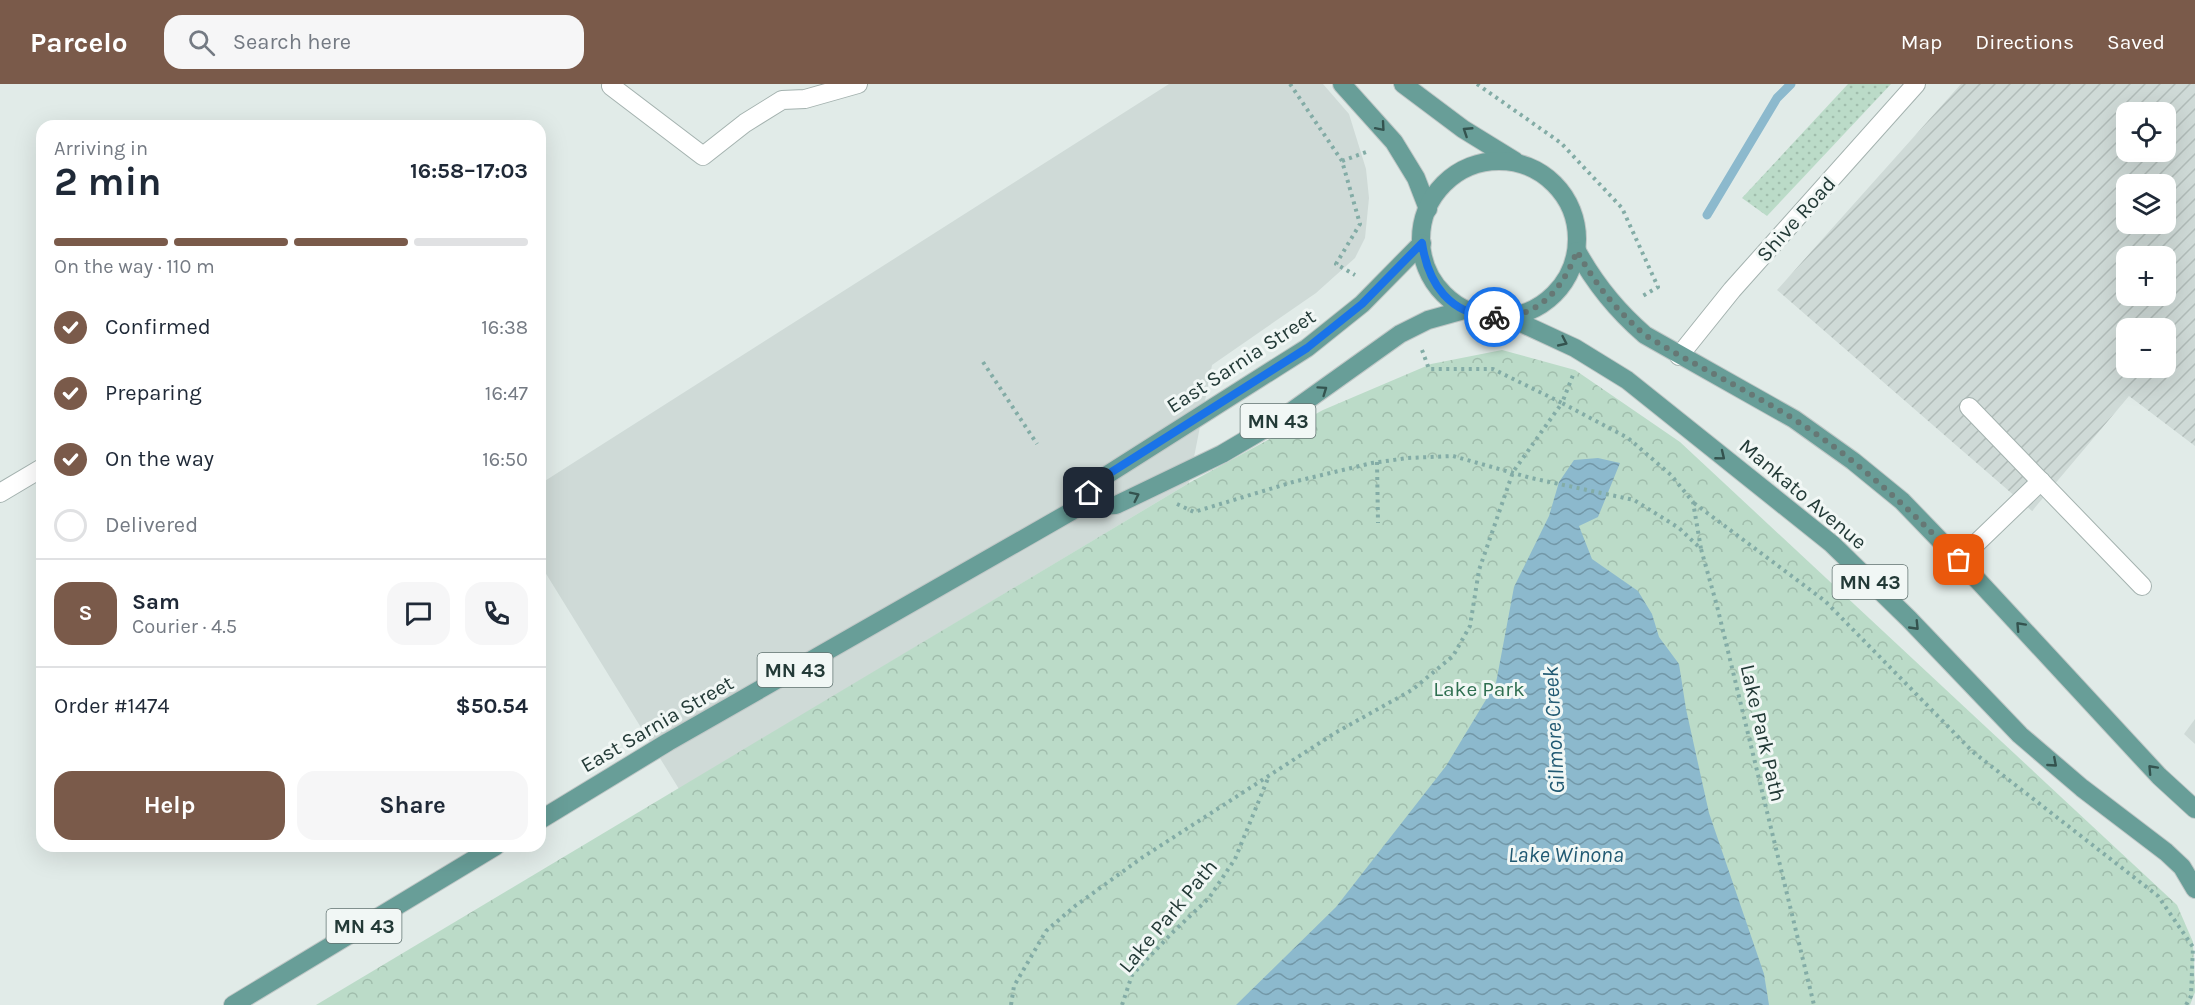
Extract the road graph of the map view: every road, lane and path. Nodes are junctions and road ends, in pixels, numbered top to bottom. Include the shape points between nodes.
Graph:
1 (612, 84) edge
2 (858, 84) edge
3 (1290, 84) edge
4 (1342, 84) edge
5 (1403, 84) edge
6 (1477, 84) edge
7 (1916, 84) edge
8 (1516, 162) junction
9 (1428, 209) junction
10 (1422, 243) junction
11 (1577, 251) junction
12 (1336, 264) dead end
13 (1659, 288) dead end
14 (1464, 310) junction
15 (1510, 318) junction
16 (1679, 356) junction
17 (982, 362) dead end
18 (1429, 369) dead end
19 (1562, 403) junction
20 (1969, 406) dead end
21 (1037, 444) dead end
22 (1377, 462) junction
23 (36, 472) edge
24 (1513, 472) junction
25 (2041, 481) junction
26 (1159, 484) junction
27 (0, 493) edge
28 (1693, 502) junction
29 (1079, 507) junction
30 (1378, 523) dead end
31 (1701, 549) junction
32 (1959, 560) junction
33 (2142, 586) dead end
34 (1270, 776) junction
35 (2195, 809) edge
36 (546, 816) edge
37 (486, 852) edge
38 (2195, 889) edge
39 (233, 1005) edge
40 (1011, 1005) edge
41 (1122, 1005) edge
42 (1814, 1005) edge
43 (2186, 1005) edge

1 - 2 street via 703,156 782,99 805,99
3 - 12 path via 1342,161 1360,224
4 -> 9 main road via 1394,142 1416,178
8 -> 5 main road, Mankato Avenue
6 - 13 path via 1561,143 1622,208
7 - 16 street, Shive Road via 1732,290
8 - 9 main road, Mankato Avenue / MN 43 via 1496,161 1466,169 1442,188
8 - 11 main road, Mankato Avenue / MN 43 via 1548,176 1562,191 1572,208
9 - 10 main road, Mankato Avenue / MN 43
10 - 14 main road, Mankato Avenue / MN 43 via 1433,283
10 - 29 main road, East Sarnia Street / MN 43 via 1362,304 1307,348 1099,480
11 - 15 main road, Mankato Avenue / MN 43 via 1568,274 1553,294
11 - 16 main road, Mankato Avenue / MN 43 via 1599,288 1624,317
14 - 15 main road, Mankato Avenue / MN 43
26 -> 14 main road, East Sarnia Street / MN 43 via 1278,421 1400,334 1428,320
15 -> 38 main road, Mankato Avenue / MN 43 via 1575,348 1627,380 1832,544 2020,735 2166,852 2182,867
16 - 32 main road, Mankato Avenue / MN 43 via 1794,419 1853,461 1902,501
17 - 21 path
18 - 19 path via 1493,369
19 - 24 path
19 - 28 path via 1628,438 1671,475
20 - 25 street
22 - 24 path via 1453,456
22 - 26 path via 1194,512 1167,497
22 - 30 path
23 - 27 street
24 - 31 path via 1634,500 1679,528
24 - 34 path via 1479,570 1470,626 1453,656 1412,690 1335,733
25 - 32 street
25 - 33 street
29 -> 26 main road, East Sarnia Street / MN 43 via 1116,505
28 - 31 path, Lake Park Path
28 - 43 path via 1825,601 1973,752 2158,896 2193,947 2191,996
29 - 36 main road, East Sarnia Street / MN 43 via 668,742
31 - 42 path, Lake Park Path
35 -> 32 main road, Mankato Avenue / MN 43 via 2159,776
34 - 40 path via 1143,857 1046,931 1014,986
34 - 41 path, Lake Park Path via 1235,859 1209,898 1132,975
37 - 39 main road, MN 43

